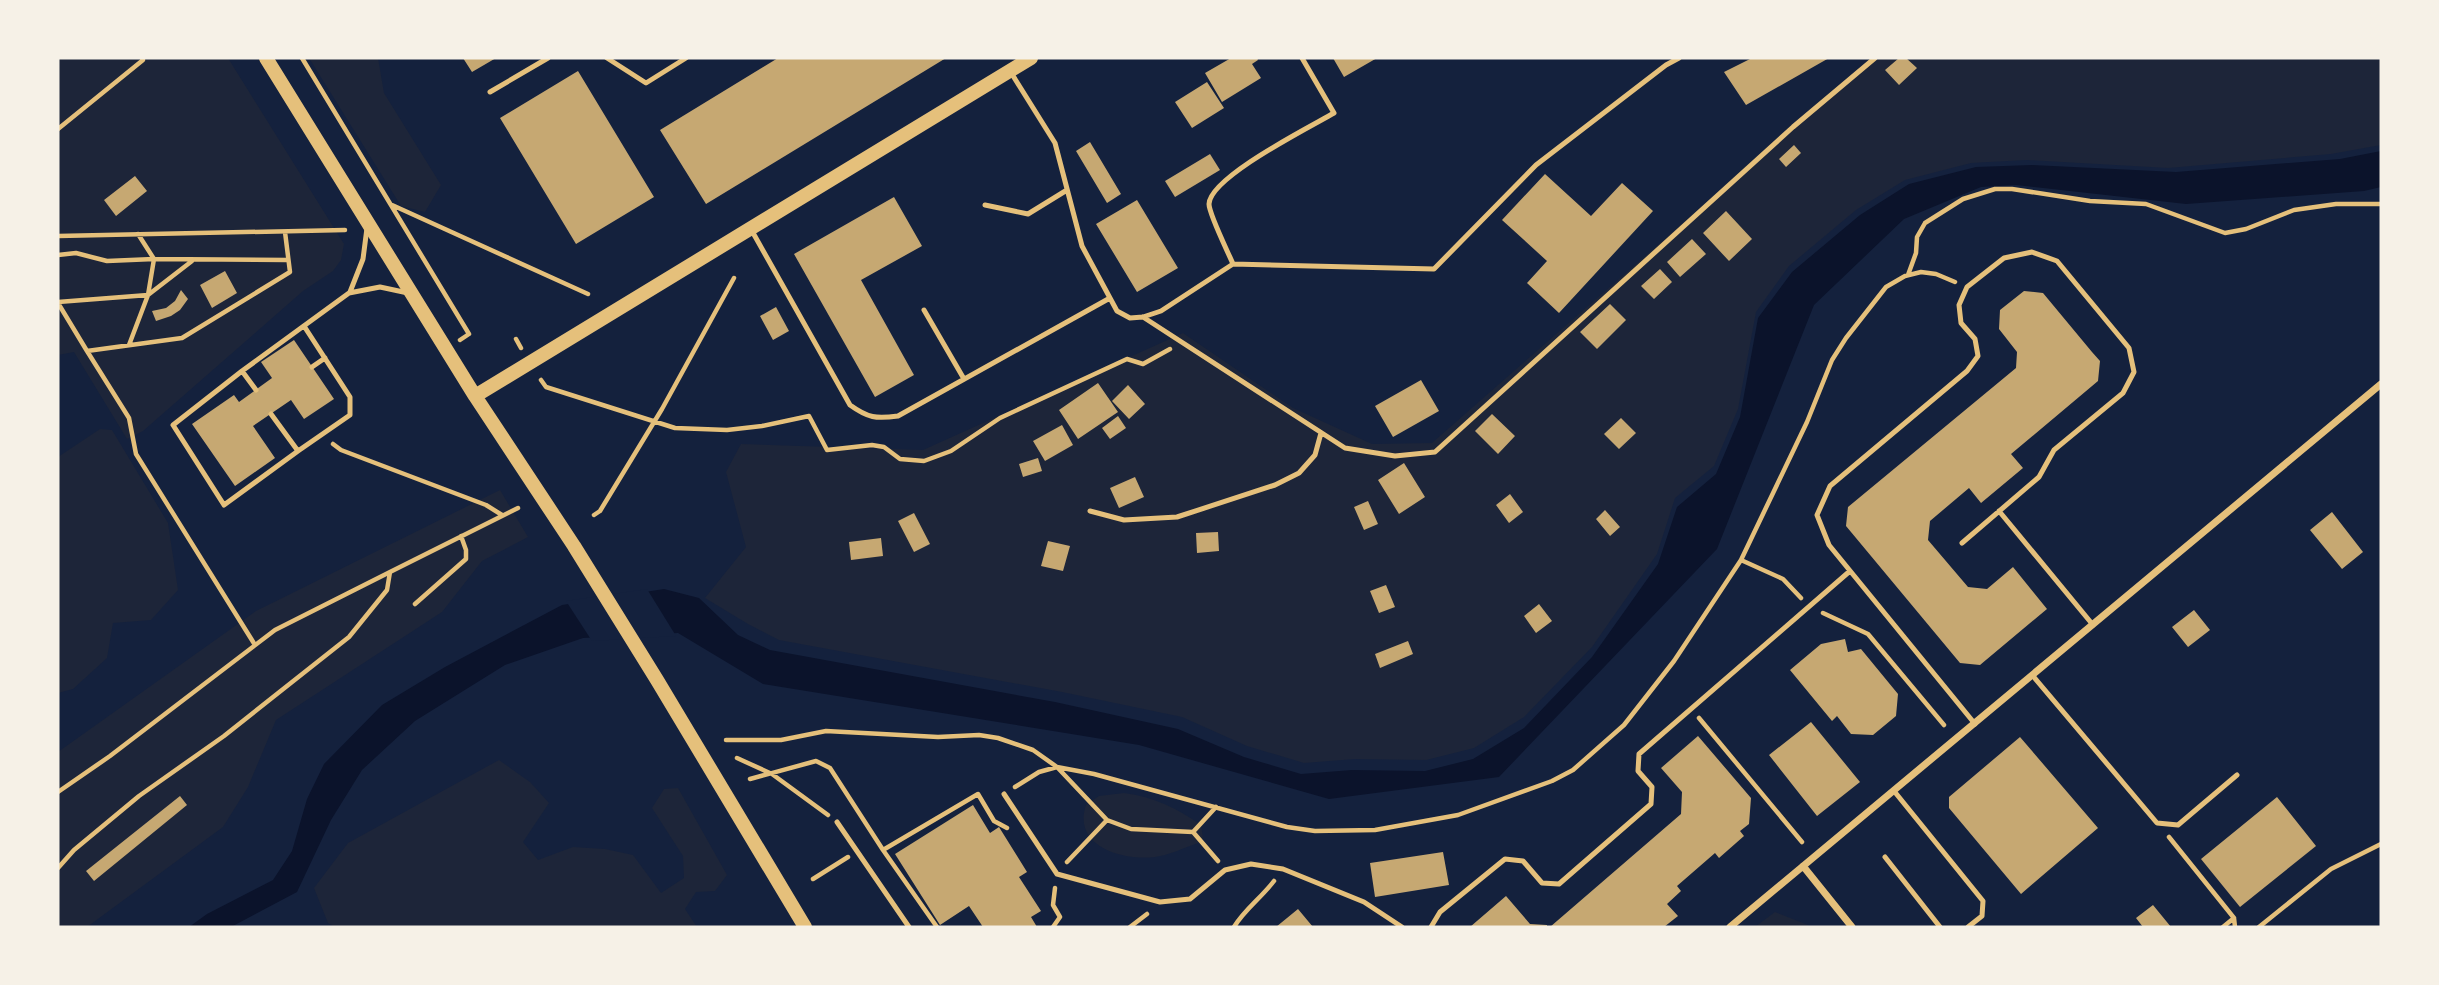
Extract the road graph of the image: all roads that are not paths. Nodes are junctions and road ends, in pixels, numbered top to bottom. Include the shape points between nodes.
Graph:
1 (266, 58) edge
2 (548, 58) edge
3 (607, 58) edge
4 (686, 58) edge
5 (1031, 58) edge
6 (1302, 58) edge
7 (1662, 58) edge
8 (1679, 58) edge
9 (1875, 58) edge
10 (1666, 65) junction
11 (1010, 71) junction
12 (490, 92) dead end
13 (1067, 190) junction
14 (985, 205) dead end
15 (367, 221) junction
16 (751, 229) junction
17 (1233, 264) junction
18 (349, 293) junction
19 (413, 295) junction
20 (1110, 298) junction
21 (925, 310) dead end
22 (1143, 317) junction
23 (304, 326) junction
24 (325, 358) junction
25 (312, 368) dead end
26 (242, 371) junction
27 (964, 379) junction
28 (2381, 384) edge
29 (256, 390) dead end
30 (475, 396) junction
31 (271, 414) dead end
32 (1321, 433) junction
33 (298, 451) junction
34 (1090, 511) dead end
35 (1999, 511) junction
36 (1962, 543) dead end
37 (1850, 572) junction
38 (2093, 625) junction
39 (2033, 676) junction
40 (1975, 724) junction
41 (2237, 775) dead end
42 (1895, 791) junction
43 (1004, 794) road end
44 (837, 822) road end
45 (1885, 857) dead end
46 (1804, 866) junction
47 (805, 927) edge
48 (909, 927) edge
49 (1402, 927) edge
50 (1431, 927) edge
51 (1730, 927) edge
52 (1852, 927) edge
53 (1940, 927) edge
54 (1968, 927) edge

1 - 15 main road
2 - 12 lane
3 - 4 lane via 646,83
5 - 11 main road
6 - 17 lane via 1334,113 1230,175 1211,194 1209,205
7 - 10 lane
8 - 10 lane
9 - 32 lane via 1773,144 1435,452 1374,454 1345,448
10 - 17 lane via 1536,165 1434,269
11 - 13 lane via 1055,143
11 - 16 main road
13 - 14 lane via 1027,214
13 - 20 lane via 1082,246
15 - 18 lane via 363,259
15 - 19 main road
16 - 27 lane via 850,405 863,415 879,419 898,416
16 - 30 main road
17 - 22 lane via 1161,311
18 - 19 lane via 380,287
18 - 23 lane
19 - 30 main road
20 - 22 lane via 1117,311 1130,318
20 - 27 lane
21 - 27 lane
22 - 32 lane
23 - 24 lane
23 - 26 lane
24 - 25 lane
24 - 33 lane via 350,397 350,415
26 - 29 lane
26 - 33 lane via 173,425 224,505
28 - 38 street
30 - 47 main road via 574,546
31 - 33 lane
32 - 34 lane via 1315,455 1299,473 1275,485 1177,517 1124,520
35 - 36 lane
35 - 37 lane via 2039,477 2054,450 2123,393 2134,372 2129,348 2057,261 2032,252 2004,258 1966,287 1959,305 1961,323 1975,339 1978,356 1968,371 1830,486 1817,515 1829,545
35 - 38 lane
37 - 40 lane
37 - 50 lane via 1639,754 1638,771 1652,787 1651,804 1559,884 1542,883 1523,861 1505,859 1440,912
38 - 39 street
39 - 40 street
39 - 41 lane via 2157,823 2178,825
40 - 42 street
42 - 46 street
42 - 54 lane via 1983,901 1982,916
43 - 49 lane via 1057,874 1160,902 1190,900 1225,870 1251,864 1283,869 1364,902
44 - 48 lane
45 - 53 lane
46 - 51 street
46 - 52 street

